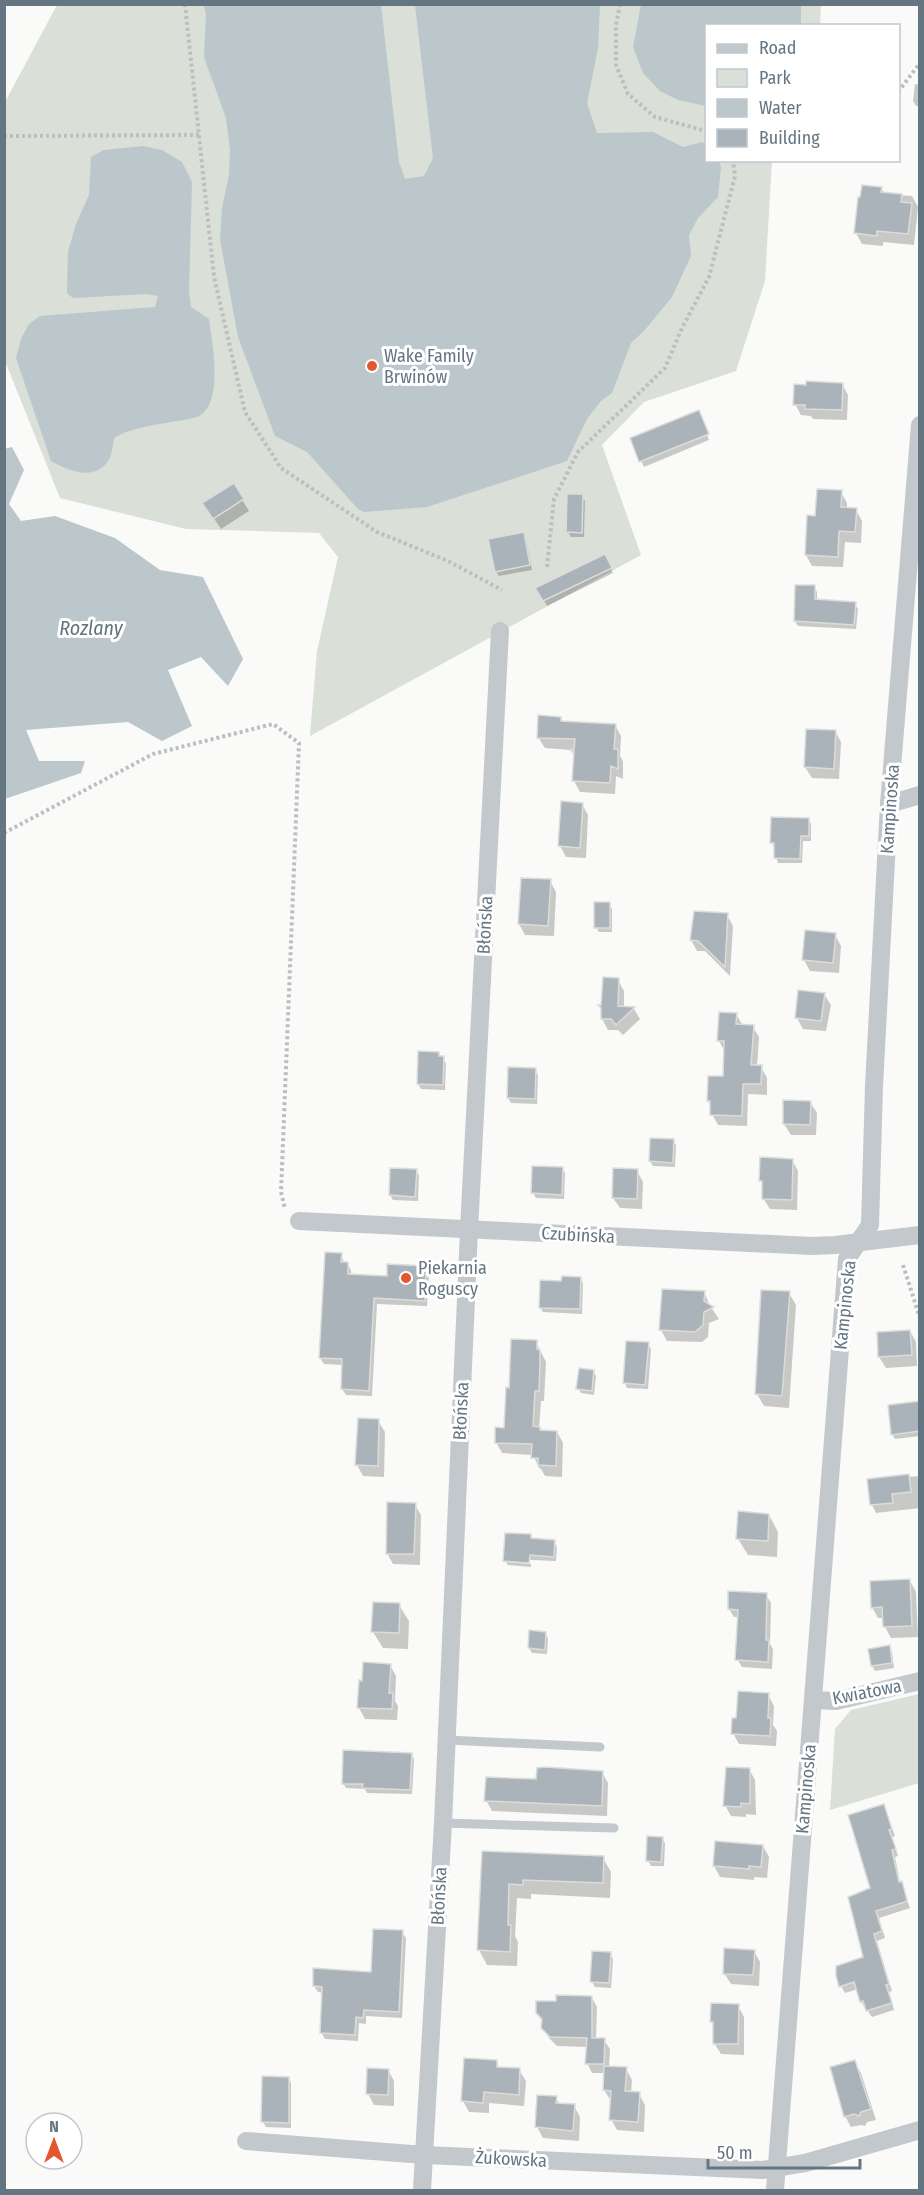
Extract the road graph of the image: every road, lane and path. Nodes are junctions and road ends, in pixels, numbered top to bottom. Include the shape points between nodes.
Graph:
1 (185, 4) edge
2 (620, 4) edge
3 (920, 63) edge
4 (900, 89) edge
5 (705, 131) edge
6 (199, 135) junction
7 (4, 136) edge
8 (734, 162) edge
9 (920, 425) edge
10 (547, 567) dead end
11 (502, 590) dead end
12 (500, 631) dead end
13 (920, 795) edge
14 (890, 804) junction
15 (4, 832) edge
16 (299, 1221) joint
17 (469, 1230) junction
18 (920, 1235) edge
19 (857, 1243) junction
20 (903, 1265) dead end
21 (920, 1318) edge
22 (920, 1681) edge
23 (813, 1700) junction
24 (447, 1740) junction
25 (600, 1747) dead end
26 (443, 1823) junction
27 (614, 1828) dead end
28 (920, 2130) edge
29 (246, 2141) dead end
30 (424, 2155) junction
31 (777, 2168) junction
32 (422, 2190) edge
33 (775, 2190) edge

1 - 6 path
2 - 5 path via 616,65 628,94 656,117
3 - 4 path
6 - 7 path
6 - 11 path via 214,277 245,412 281,468 377,532 448,561
8 - 10 path via 735,176 709,277 665,368 578,452 554,499
9 - 14 street, Kampinoska
12 - 17 street, Błońska
13 - 14 street
14 - 19 street, Kampinoska via 870,1225
15 - 16 path via 153,754 273,724 299,742 281,1192 287,1216
16 - 17 street, Czubińska
17 - 19 street, Czubińska via 812,1246
17 - 24 street, Błońska
18 - 19 street, Czubińska
19 - 23 street, Kampinoska via 847,1259
20 - 21 path
22 - 23 street, Kwiatowa via 836,1701
23 - 31 street, Kampinoska
24 - 25 lane
24 - 26 street, Błońska
26 - 27 lane
26 - 30 street, Błońska
28 - 31 street, Żukowska
29 - 30 street, Żukowska
30 - 31 street, Żukowska via 744,2170
30 - 32 street, Błońska
31 - 33 street, Kampinoska

